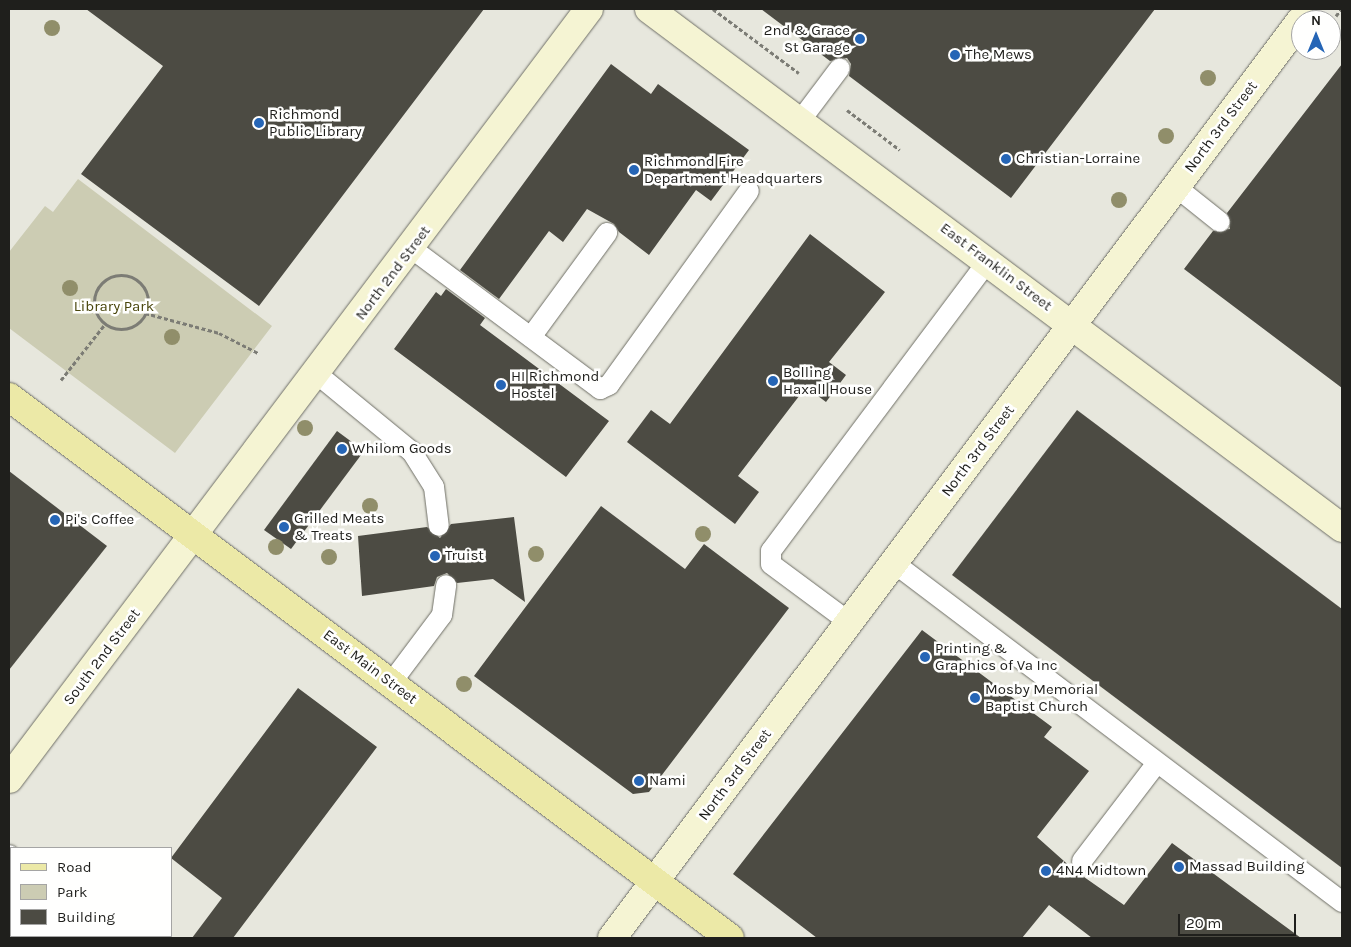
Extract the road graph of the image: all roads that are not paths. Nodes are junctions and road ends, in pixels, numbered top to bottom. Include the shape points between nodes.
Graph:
1 (589, 9) edge
2 (649, 9) edge
3 (1291, 33) edge
4 (840, 68) dead end
5 (800, 121) junction
6 (1176, 187) junction
7 (748, 190) dead end
8 (1220, 222) dead end
9 (607, 233) dead end
10 (411, 248) junction
11 (988, 261) junction
12 (1072, 324) junction
13 (531, 337) junction
14 (317, 374) junction
15 (9, 397) edge
16 (439, 526) dead end
17 (1342, 528) edge
18 (195, 536) junction
19 (894, 563) junction
20 (446, 585) dead end
21 (850, 622) junction
22 (391, 683) junction
23 (1158, 763) junction
24 (9, 779) edge
25 (1082, 861) dead end
26 (655, 881) junction
27 (1342, 902) edge
28 (612, 938) edge
29 (730, 938) edge

1 - 10 street, North 2nd Street
2 - 5 street, East Franklin Street
3 - 6 street, North 3rd Street
4 - 5 lane
5 - 11 street, East Franklin Street
6 - 8 lane
6 - 12 street, North 3rd Street
7 - 13 lane via 608,385 600,388
9 - 13 lane
10 - 13 lane
10 - 14 street, North 2nd Street
11 - 12 street, East Franklin Street
11 - 21 lane via 771,551 771,564
12 - 17 street, East Franklin Street
12 - 19 street, North 3rd Street
14 - 16 lane via 412,452 434,487
14 - 18 street, North 2nd Street
15 - 18 main road, East Main Street
18 - 22 main road, East Main Street
18 - 24 street, South 2nd Street
19 - 21 street, North 3rd Street
19 - 23 lane
20 - 22 lane via 442,615
21 - 26 street, North 3rd Street
22 - 26 main road, East Main Street
23 - 25 lane
23 - 27 lane
26 - 28 street, North 3rd Street
26 - 29 main road, East Main Street

